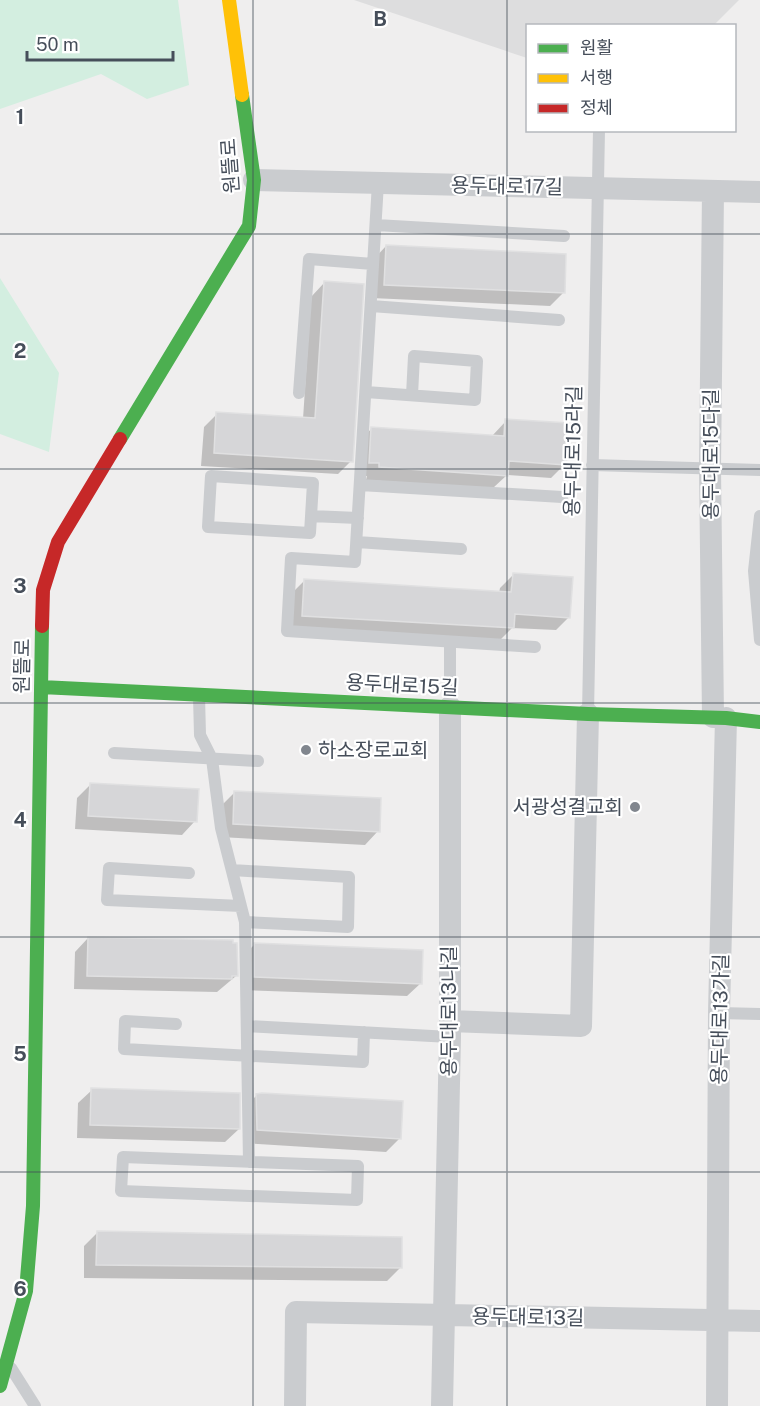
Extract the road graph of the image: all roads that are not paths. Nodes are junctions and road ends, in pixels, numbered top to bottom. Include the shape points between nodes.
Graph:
1 (230, 0) edge
2 (599, 132) edge
3 (254, 180) junction
4 (378, 183) junction
5 (597, 188) junction
6 (713, 191) junction
7 (760, 192) edge
8 (376, 225) junction
9 (564, 236) dead end
10 (374, 264) junction
11 (371, 306) junction
12 (559, 320) dead end
13 (366, 392) junction
14 (299, 393) dead end
15 (412, 395) junction
16 (592, 465) junction
17 (710, 468) junction
18 (760, 470) edge
19 (360, 485) junction
20 (562, 497) dead end
21 (311, 516) junction
22 (760, 516) edge
23 (358, 518) junction
24 (357, 542) junction
25 (461, 549) dead end
26 (760, 640) edge
27 (450, 642) junction
28 (535, 647) dead end
29 (41, 687) junction
30 (199, 695) junction
31 (450, 707) junction
32 (588, 714) junction
33 (720, 717) junction
34 (760, 722) edge
35 (114, 753) dead end
36 (213, 759) junction
37 (258, 761) dead end
38 (232, 870) junction
39 (189, 873) dead end
40 (241, 906) junction
41 (245, 922) junction
42 (719, 1013) junction
43 (760, 1014) edge
44 (176, 1024) dead end
45 (247, 1026) junction
46 (450, 1029) junction
47 (364, 1032) junction
48 (247, 1055) junction
49 (249, 1162) junction
50 (443, 1315) junction
51 (716, 1320) junction
52 (760, 1321) edge
53 (3, 1360) edge
54 (0, 1386) edge
55 (35, 1406) edge
56 (295, 1406) edge
57 (442, 1406) edge
58 (717, 1406) edge

1 - 3 street, 원뜰로
2 - 5 lane, 용두대로15라길
3 - 4 street, 용두대로17길
3 - 29 street, 원뜰로 via 249,226 58,542 43,590
4 - 5 street, 용두대로17길
4 - 8 lane
5 - 6 street, 용두대로17길
5 - 16 lane, 용두대로15라길
6 - 7 street, 용두대로17길
6 - 17 street, 용두대로15다길
8 - 9 lane
8 - 10 lane
10 - 11 lane
10 - 14 lane via 309,259
11 - 12 lane
11 - 13 lane
13 - 15 lane
13 - 19 lane
15 - 15 lane via 475,400 477,361 414,356
16 - 17 lane
16 - 32 lane, 용두대로15라길
17 - 18 lane
17 - 33 street, 용두대로15다길
19 - 20 lane
19 - 23 lane
21 - 21 lane via 313,483 211,476 208,527 309,533
21 - 23 lane
22 - 26 lane via 754,571
23 - 24 lane
24 - 25 lane
24 - 27 lane via 355,562 291,558 286,631
27 - 28 lane
27 - 31 lane
29 - 30 street, 용두대로15길
29 - 53 street, 원뜰로 via 33,1206 26,1291
30 - 31 street, 용두대로15길
30 - 36 lane via 200,735
31 - 32 street, 용두대로15길
31 - 46 street, 용두대로13나길
32 - 33 street, 용두대로15길
32 - 46 street via 581,1026
33 - 34 street, 용두대로15길
33 - 42 street, 용두대로13가길
35 - 36 lane
36 - 37 lane
36 - 38 lane via 221,828
38 - 40 lane
38 - 41 lane via 349,877 348,927
39 - 40 lane via 109,868 107,900
40 - 41 lane
41 - 45 lane
42 - 43 lane
42 - 51 street, 용두대로13가길
44 - 48 lane via 125,1021 124,1049
45 - 47 lane
45 - 48 lane
46 - 47 lane
46 - 50 street, 용두대로13나길
47 - 48 lane via 363,1062
48 - 49 lane
49 - 49 lane via 358,1166 357,1200 121,1191 123,1157
50 - 51 street, 용두대로13길
50 - 56 street, 용두대로13길 via 296,1312
50 - 57 street, 용두대로13나길
51 - 52 street, 용두대로13길
51 - 58 street, 용두대로13가길
53 - 54 street, 원뜰로
53 - 55 lane

